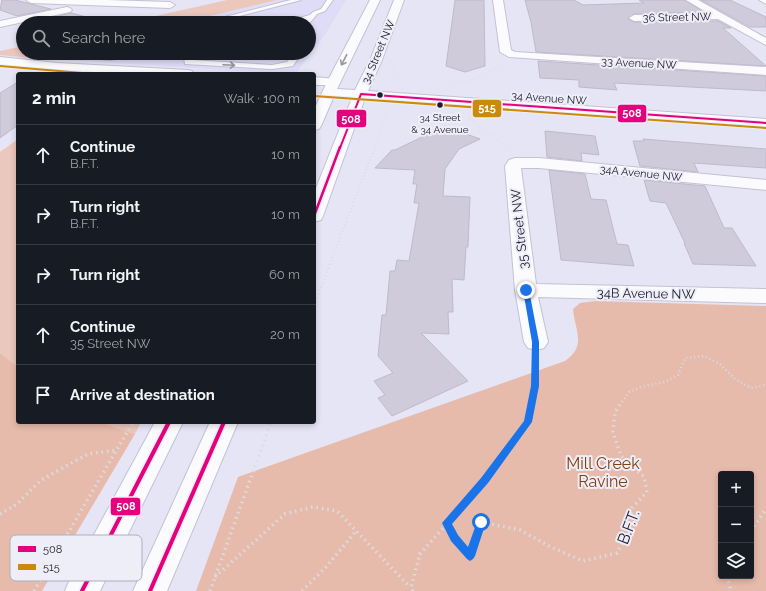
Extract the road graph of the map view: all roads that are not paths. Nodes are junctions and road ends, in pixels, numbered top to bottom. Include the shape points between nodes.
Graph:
1 (31, 0) edge
2 (298, 0) edge
3 (330, 0) edge
4 (375, 0) edge
5 (399, 0) edge
6 (498, 0) edge
7 (691, 0) edge
8 (762, 0) edge
9 (766, 2) edge
10 (103, 3) junction
11 (170, 5) dead end
12 (39, 16) edge
13 (233, 16) edge
14 (312, 16) edge
15 (720, 16) junction
16 (634, 18) dead end
17 (16, 21) edge
18 (0, 24) edge
19 (766, 42) edge
20 (188, 60) edge
21 (293, 60) edge
22 (0, 61) edge
23 (0, 68) edge
24 (766, 71) edge
25 (32, 72) edge
26 (149, 72) edge
27 (316, 82) edge
28 (316, 85) edge
29 (331, 87) junction
30 (362, 89) junction
31 (316, 91) edge
32 (766, 112) edge
33 (316, 121) edge
34 (766, 123) edge
35 (515, 163) joint
36 (760, 184) edge
37 (766, 202) edge
38 (316, 211) edge
39 (526, 290) junction
40 (766, 296) edge
41 (536, 342) road end
42 (169, 424) edge
43 (223, 424) edge
44 (111, 535) edge
45 (87, 581) edge
46 (82, 591) edge
47 (150, 591) edge

1 - 10 street
2 - 13 lane
3 - 14 lane via 322,10
4 -> 29 street, 34 Street NW
5 - 30 street, 34 Street NW
6 - 24 street, 33 Avenue NW via 506,52 513,55
7 - 15 street, 36 Street NW
8 - 9 lane
10 - 11 street
10 - 12 street
15 - 16 street, 36 Street NW
15 - 19 street, 36 Street NW
17 - 18 street
20 -> 21 lane via 272,67 290,64
22 - 26 street via 50,67
23 - 25 street
27 - 29 street
28 - 29 street
29 - 30 street, 34 Avenue NW
29 - 31 street
29 - 33 street, 34 Street NW
30 - 32 street, 34 Avenue NW
30 - 34 street, 34 Avenue NW
30 - 38 street, 34 Street NW
35 - 36 street, 34A Avenue NW via 539,162
35 - 39 street, 35 Street NW via 513,166
36 - 37 street
39 - 40 street, 34B Avenue NW
39 - 41 street, 35 Street NW
42 - 44 street
43 - 47 street
45 - 46 street

